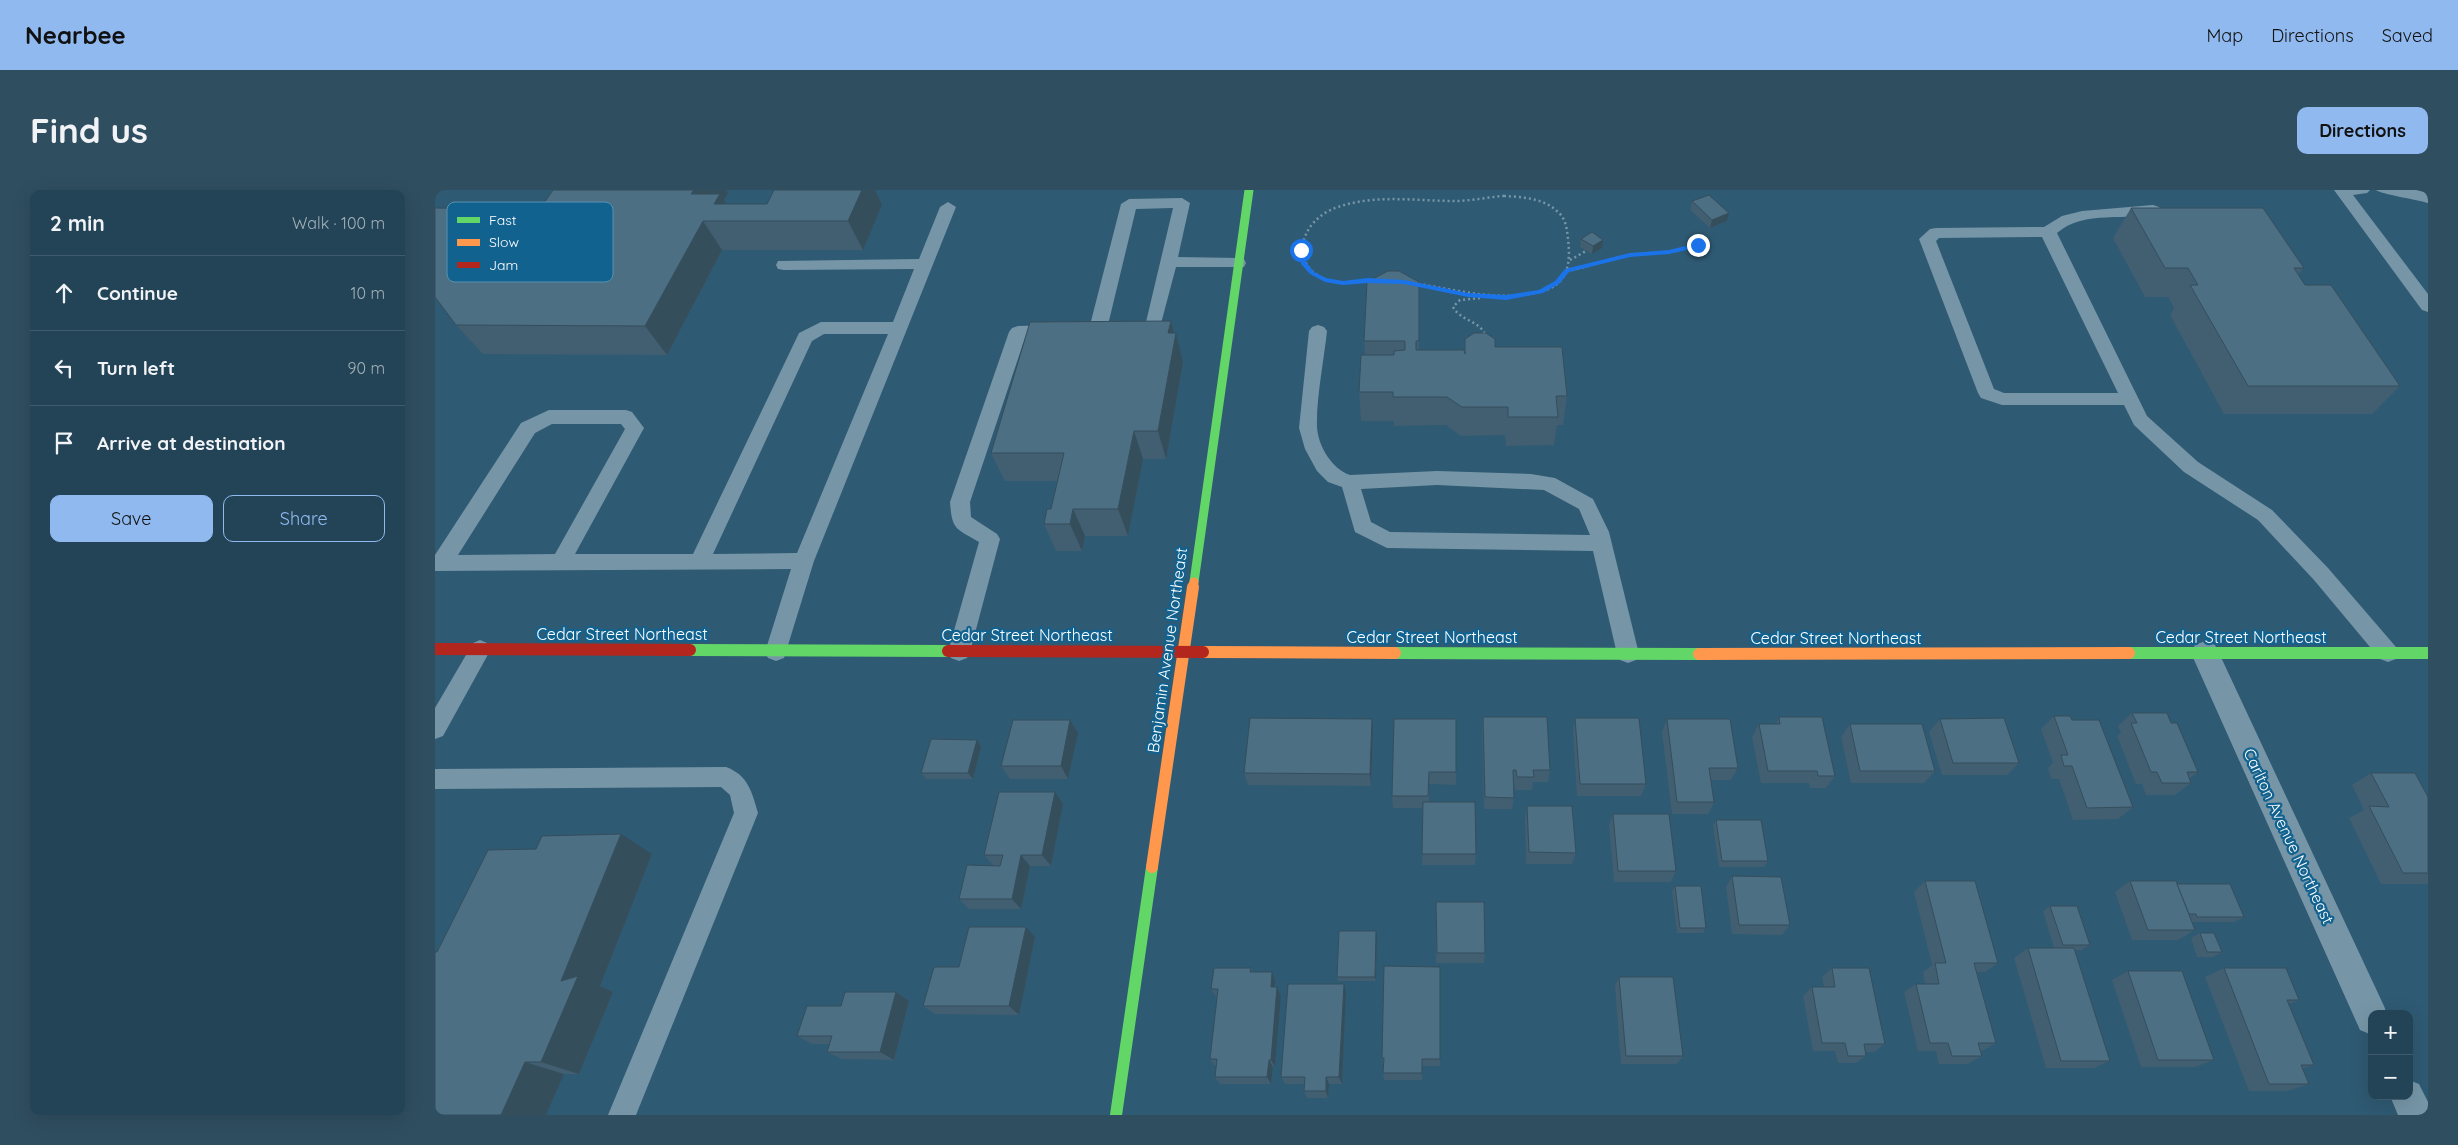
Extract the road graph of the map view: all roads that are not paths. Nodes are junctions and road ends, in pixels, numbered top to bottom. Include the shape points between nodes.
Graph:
1 (1249, 190) edge
2 (2362, 190) edge
3 (2383, 190) edge
4 (2428, 198) edge
5 (948, 207) dead end
6 (2153, 210) edge
7 (2048, 232) junction
8 (1169, 262) junction
9 (1238, 263) junction
10 (784, 264) dead end
11 (924, 264) junction
12 (2428, 306) edge
13 (899, 328) junction
14 (1083, 330) junction
15 (1318, 331) dead end
16 (2129, 399) junction
17 (1350, 482) junction
18 (1602, 544) junction
19 (804, 561) junction
20 (561, 562) junction
21 (699, 562) junction
22 (439, 563) edge
23 (435, 649) edge
24 (480, 650) junction
25 (776, 652) junction
26 (959, 652) junction
27 (1184, 652) junction
28 (2205, 653) junction
29 (2388, 653) junction
30 (2428, 653) edge
31 (1628, 654) junction
32 (435, 729) edge
33 (435, 778) edge
34 (2368, 1010) edge
35 (2409, 1100) edge
36 (622, 1115) edge
37 (1116, 1115) edge
38 (2416, 1115) edge

1 - 9 street, Benjamin Avenue Northeast
2 - 12 lane via 2343,190
3 - 4 lane
5 - 11 lane
6 - 7 lane via 2113,212 2064,221
7 - 16 lane
7 - 16 lane via 1936,233 1927,239 1987,393 2002,399
8 - 9 lane
8 - 14 lane via 1153,327
8 - 14 lane via 1182,204 1129,204
9 - 27 street, Benjamin Avenue Northeast
10 - 11 lane
11 - 13 lane
13 - 19 lane
13 - 21 lane via 821,328 805,337
14 - 26 lane via 1018,332 960,502 961,521 990,539
15 - 17 lane via 1309,428 1314,449 1324,466 1335,477
16 - 29 lane via 2140,420 2191,467 2265,515 2321,574
17 - 18 lane via 1437,478 1548,483 1586,504
17 - 18 lane via 1361,527 1387,540
18 - 31 lane
19 - 21 lane
19 - 25 lane
20 - 21 lane
20 - 22 lane
20 - 22 lane via 635,428 626,417 549,417 528,428
23 - 24 street, Cedar Street Northeast
24 - 25 street, Cedar Street Northeast
24 - 32 lane
25 - 26 street, Cedar Street Northeast
26 - 27 street, Cedar Street Northeast
27 - 31 street, Cedar Street Northeast
27 - 37 street, Benjamin Avenue Northeast
28 - 29 street, Cedar Street Northeast
28 - 31 street, Cedar Street Northeast
28 - 34 street, Carlton Avenue Northeast
29 - 30 street, Cedar Street Northeast
33 - 36 lane via 726,777 740,789 746,813
35 - 38 street

